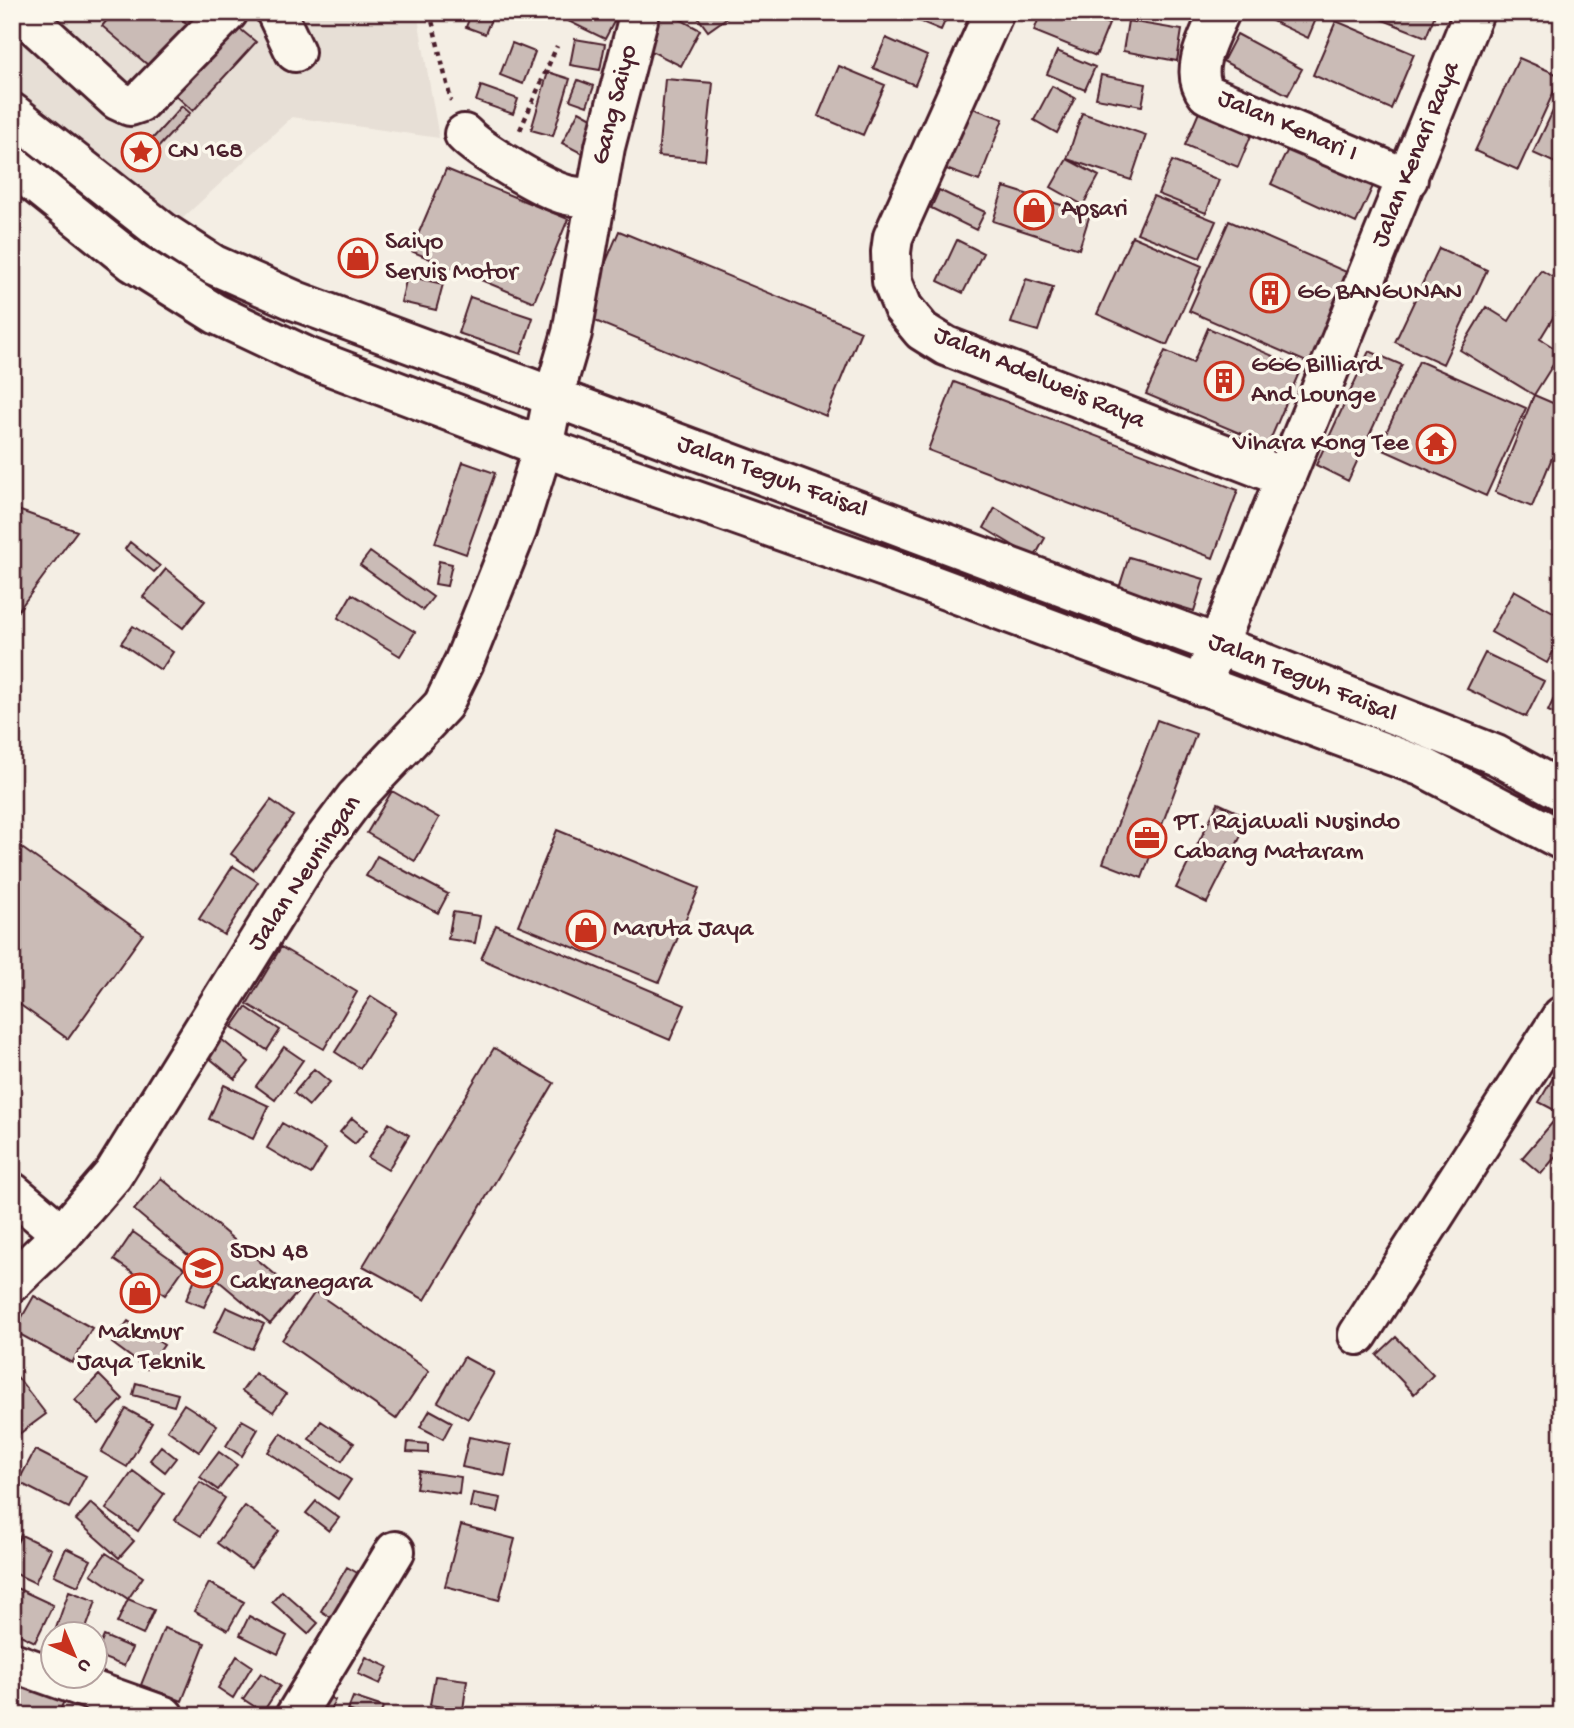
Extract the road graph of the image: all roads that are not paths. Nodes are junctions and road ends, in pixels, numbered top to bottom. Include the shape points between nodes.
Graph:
1 (20, 12) edge
2 (228, 12) edge
3 (276, 12) edge
4 (640, 12) edge
5 (995, 12) edge
6 (1220, 12) edge
7 (1474, 12) edge
8 (295, 52) dead end
9 (12, 113) edge
10 (464, 134) road end
11 (12, 165) edge
12 (1408, 178) junction
13 (594, 198) junction
14 (553, 398) junction
15 (543, 447) junction
16 (1286, 478) junction
17 (1039, 577) junction
18 (1021, 618) junction
19 (1216, 644) junction
20 (1201, 686) junction
21 (1562, 790) edge
22 (1562, 840) edge
23 (1562, 1016) edge
24 (12, 1192) edge
25 (62, 1234) junction
26 (12, 1282) edge
27 (1358, 1335) dead end
28 (395, 1550) dead end
29 (12, 1662) edge
30 (164, 1716) edge
31 (295, 1716) edge

1 - 2 main road via 117,100 130,106 139,103
3 - 8 main road
4 - 13 main road, Gang Saiyo
5 - 16 main road, Jalan Adelweis Raya via 893,237 892,281 903,308 922,331 946,346
6 - 12 main road, Jalan Kenari I via 1201,60 1200,81 1207,94
7 - 12 main road, Jalan Kenari Raya
9 - 14 main road, Jalan Teguh Faisal via 163,232 214,265 296,302
10 - 13 main road via 559,192
11 - 15 main road, Jalan Teguh Faisal via 132,262 216,314 307,356
12 - 16 main road, Jalan Kenari Raya
13 - 14 main road, Gang Saiyo via 572,333
14 - 15 main road, Jalan Neuningan
14 - 17 main road, Jalan Teguh Faisal
15 - 18 main road, Jalan Teguh Faisal
15 - 25 main road, Jalan Neuningan via 517,530 443,705 332,829 135,1142
16 - 19 main road, Jalan Kenari Raya
17 - 18 main road
17 - 19 main road, Jalan Teguh Faisal
18 - 20 main road, Jalan Teguh Faisal
19 - 20 main road, Jalan Kenari Raya
19 - 21 main road, Jalan Teguh Faisal via 1496,755
20 - 22 main road, Jalan Teguh Faisal via 1423,767
23 - 27 main road
24 - 25 main road
25 - 26 main road, Jalan Neuningan
28 - 31 main road
29 - 30 main road

